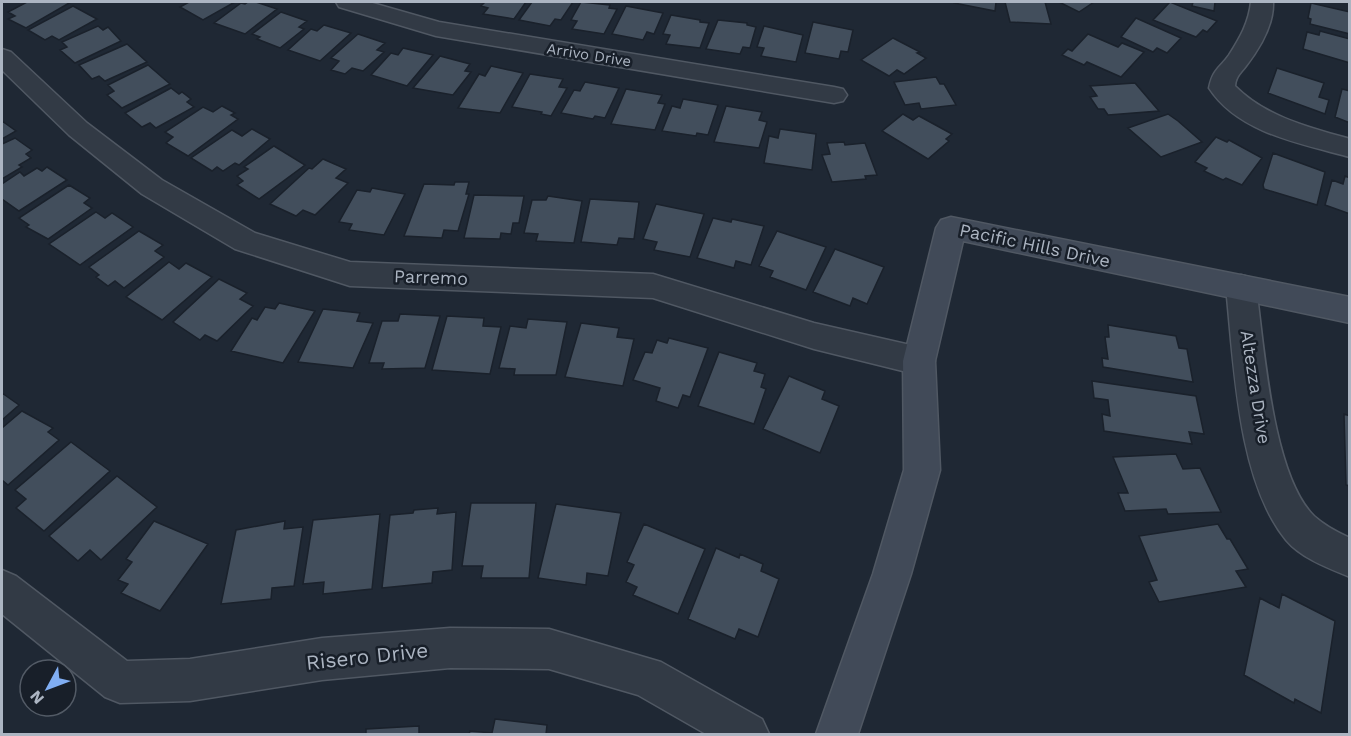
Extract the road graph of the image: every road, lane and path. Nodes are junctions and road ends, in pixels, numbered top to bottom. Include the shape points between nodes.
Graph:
1 (347, 2) edge
2 (1262, 2) edge
3 (2, 57) edge
4 (834, 95) dead end
5 (1350, 148) edge
6 (1241, 287) junction
7 (1350, 310) edge
8 (919, 361) junction
9 (1350, 558) edge
10 (2, 590) edge
11 (747, 735) edge
12 (837, 735) edge

1 - 4 street, Arrivo Drive via 436,30
2 - 5 street via 1261,20 1238,62 1224,75 1222,88 1253,114
3 - 8 street, Parremo via 78,129 152,187 245,241 350,274 652,286 814,336
6 - 7 street, Pacific Hills Drive
6 - 8 street, Pacific Hills Drive via 951,228
6 - 9 street, Altezza Drive via 1257,422 1279,497 1300,528 1317,542
8 - 12 street, Pacific Hills Drive via 922,470 892,574
10 - 11 street, Risero Drive via 120,682 190,680 322,659 450,648 549,649 646,677

